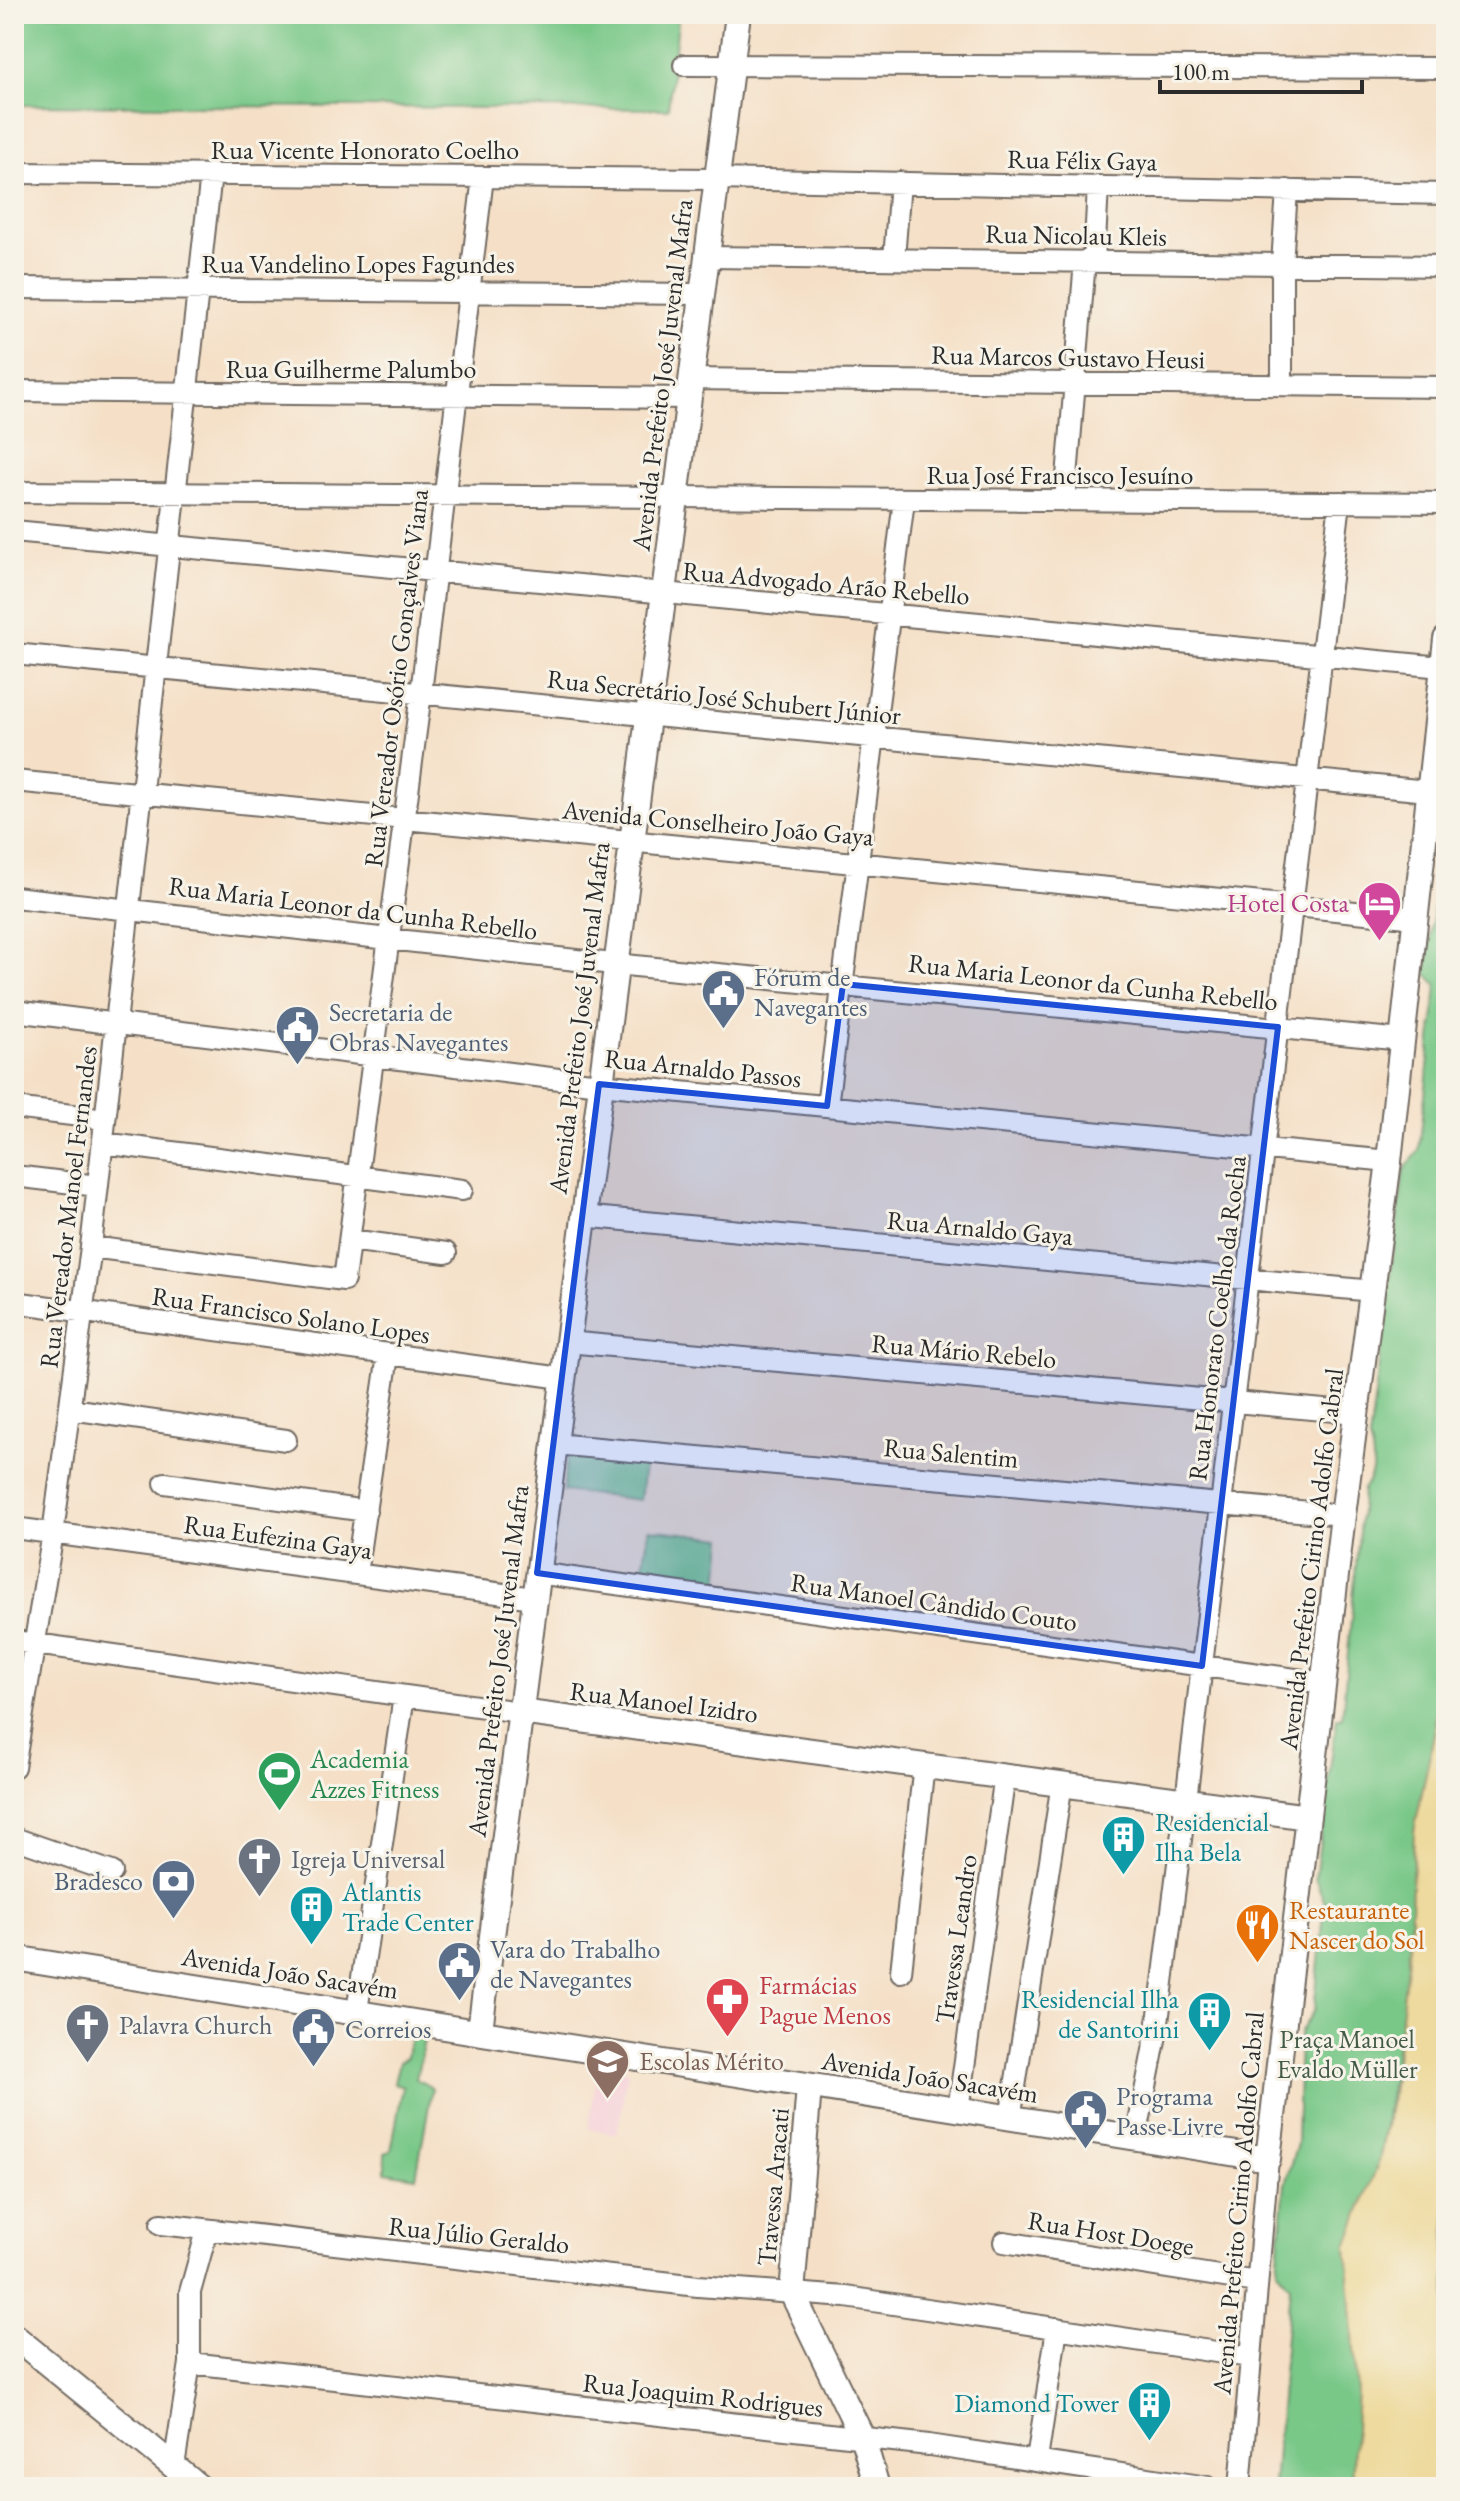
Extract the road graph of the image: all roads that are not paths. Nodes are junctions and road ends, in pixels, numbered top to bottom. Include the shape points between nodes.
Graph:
1 (738, 14) edge
2 (684, 65) dead end
3 (731, 65) junction
4 (1446, 68) edge
5 (14, 173) edge
6 (211, 174) junction
7 (483, 177) junction
8 (716, 179) junction
9 (900, 182) junction
10 (1098, 186) junction
11 (1287, 190) junction
12 (1446, 194) edge
13 (706, 257) junction
14 (894, 259) junction
15 (1089, 262) junction
16 (1282, 264) junction
17 (1446, 266) edge
18 (14, 288) edge
19 (198, 289) junction
20 (469, 291) junction
21 (701, 294) junction
22 (1075, 383) junction
23 (1282, 385) junction
24 (1446, 387) edge
25 (689, 388) junction
26 (14, 391) edge
27 (186, 394) junction
28 (456, 395) junction
29 (14, 492) edge
30 (175, 494) junction
31 (444, 498) junction
32 (674, 499) junction
33 (904, 500) junction
34 (1065, 501) junction
35 (1340, 502) junction
36 (1446, 503) edge
37 (14, 531) edge
38 (169, 545) junction
39 (436, 571) junction
40 (662, 593) junction
41 (890, 615) junction
42 (1446, 639) edge
43 (14, 654) edge
44 (1322, 657) junction
45 (1442, 667) junction
46 (155, 668) junction
47 (421, 693) junction
48 (646, 715) junction
49 (874, 738) junction
50 (1306, 778) junction
51 (14, 781) edge
52 (1428, 791) junction
53 (141, 794) junction
54 (405, 819) junction
55 (630, 841) junction
56 (858, 862) junction
57 (14, 897) edge
58 (1292, 906) junction
59 (128, 909) junction
60 (1417, 918) junction
61 (390, 939) junction
62 (614, 963) junction
63 (843, 984) junction
64 (14, 1011) edge
65 (116, 1023) junction
66 (1278, 1027) junction
67 (1403, 1040) junction
68 (374, 1057) junction
69 (599, 1084) junction
70 (827, 1106) junction
71 (14, 1108) edge
72 (105, 1119) junction
73 (103, 1143) junction
74 (1264, 1148) junction
75 (1389, 1161) junction
76 (14, 1176) edge
77 (360, 1176) junction
78 (98, 1186) junction
79 (462, 1190) dead end
80 (582, 1216) junction
81 (350, 1240) junction
82 (91, 1247) junction
83 (446, 1253) dead end
84 (1248, 1280) junction
85 (1373, 1291) junction
86 (14, 1302) edge
87 (83, 1313) junction
88 (567, 1342) junction
89 (388, 1355) junction
90 (562, 1378) junction
91 (1234, 1402) junction
92 (71, 1409) junction
93 (1357, 1413) junction
94 (286, 1440) dead end
95 (554, 1444) junction
96 (165, 1483) dead end
97 (1222, 1503) junction
98 (366, 1511) junction
99 (1343, 1515) junction
100 (14, 1528) edge
101 (53, 1533) junction
102 (537, 1573) junction
103 (356, 1574) junction
104 (534, 1598) junction
105 (14, 1641) edge
106 (36, 1644) junction
107 (1202, 1666) junction
108 (1324, 1683) junction
109 (404, 1696) junction
110 (520, 1712) junction
111 (924, 1764) junction
112 (14, 1767) edge
113 (1005, 1775) junction
114 (1062, 1783) junction
115 (1186, 1800) junction
116 (1308, 1817) junction
117 (14, 1838) edge
118 (112, 1872) dead end
119 (14, 1958) edge
120 (901, 1972) dead end
121 (357, 2011) junction
122 (480, 2030) junction
123 (809, 2087) junction
124 (958, 2110) junction
125 (1010, 2119) junction
126 (1136, 2138) junction
127 (1268, 2159) junction
128 (161, 2224) dead end
129 (207, 2231) junction
130 (1004, 2242) dead end
131 (1256, 2282) junction
132 (792, 2293) junction
133 (1057, 2328) junction
134 (14, 2336) edge
135 (1250, 2357) junction
136 (190, 2363) junction
137 (863, 2439) junction
138 (1037, 2460) junction
139 (174, 2466) junction
140 (199, 2487) edge
141 (877, 2487) edge
142 (1208, 2487) edge
143 (1240, 2487) edge

1 - 3 main road, Avenida Prefeito José Juvenal Mafra
2 - 3 street
3 - 4 street
3 - 8 main road, Avenida Prefeito José Juvenal Mafra
5 - 6 street, Rua Vicente Honorato Coelho
6 - 7 street, Rua Vicente Honorato Coelho
6 - 19 street, Rua Vereador Manoel Fernandes
7 - 8 street, Rua Vicente Honorato Coelho
7 - 20 street, Rua Vereador Osório Gonçalves Viana
8 - 9 street, Rua Félix Gaya
8 - 13 main road, Avenida Prefeito José Juvenal Mafra
9 - 10 street, Rua Félix Gaya
9 - 14 street
10 - 11 street, Rua Félix Gaya
10 - 15 street
11 - 12 street, Rua Félix Gaya
11 - 16 street
13 - 14 street, Rua Nicolau Kleis
13 - 21 main road, Avenida Prefeito José Juvenal Mafra
14 - 15 street, Rua Nicolau Kleis
15 - 16 street, Rua Nicolau Kleis
15 - 22 street
16 - 17 street, Rua Nicolau Kleis
16 - 23 street
18 - 19 street, Rua Vandelino Lopes Fagundes
19 - 20 street, Rua Vandelino Lopes Fagundes
19 - 27 street, Rua Vereador Manoel Fernandes
20 - 21 street, Rua Vandelino Lopes Fagundes
20 - 28 street, Rua Vereador Osório Gonçalves Viana
21 - 25 main road, Avenida Prefeito José Juvenal Mafra
22 - 23 street, Rua Marcos Gustavo Heusi
22 - 25 street, Rua Marcos Gustavo Heusi
22 - 34 street
23 - 24 street, Rua Marcos Gustavo Heusi
25 - 28 street, Rua Guilherme Palumbo
25 - 32 main road, Avenida Prefeito José Juvenal Mafra
26 - 27 street, Rua Guilherme Palumbo
27 - 28 street, Rua Guilherme Palumbo
27 - 30 street, Rua Vereador Manoel Fernandes
28 - 31 street, Rua Vereador Osório Gonçalves Viana
29 - 30 street, Rua José Francisco Jesuíno
30 - 31 street, Rua José Francisco Jesuíno
30 - 38 street, Rua Vereador Manoel Fernandes
31 - 32 street, Rua José Francisco Jesuíno
31 - 39 street, Rua Vereador Osório Gonçalves Viana
32 - 33 street, Rua José Francisco Jesuíno
32 - 40 main road, Avenida Prefeito José Juvenal Mafra
33 - 34 street, Rua José Francisco Jesuíno
33 - 41 street
34 - 35 street, Rua José Francisco Jesuíno
35 - 36 street, Rua José Francisco Jesuíno
35 - 44 street, Rua Honorato Coelho da Rocha
37 - 38 street, Rua Advogado Arão Rebello
38 - 39 street, Rua Advogado Arão Rebello
38 - 46 street, Rua Vereador Manoel Fernandes
39 - 40 street, Rua Advogado Arão Rebello
39 - 47 street, Rua Vereador Osório Gonçalves Viana
40 - 41 street, Rua Advogado Arão Rebello
40 - 48 main road, Avenida Prefeito José Juvenal Mafra
41 - 44 street, Rua Advogado Arão Rebello
41 - 49 street
42 - 45 main road, Avenida Prefeito Cirino Adolfo Cabral
43 - 46 street, Rua Secretário José Schubert Júnior
44 - 45 street, Rua Advogado Arão Rebello
44 - 50 street, Rua Honorato Coelho da Rocha
45 - 52 main road, Avenida Prefeito Cirino Adolfo Cabral
46 - 47 street, Rua Secretário José Schubert Júnior
46 - 53 street, Rua Vereador Manoel Fernandes
47 - 48 street, Rua Secretário José Schubert Júnior
47 - 54 street, Rua Vereador Osório Gonçalves Viana
48 - 49 street, Rua Secretário José Schubert Júnior
48 - 55 main road, Avenida Prefeito José Juvenal Mafra
49 - 50 street, Rua Secretário José Schubert Júnior
49 - 56 street
50 - 52 street, Rua Secretário José Schubert Júnior
50 - 58 street, Rua Honorato Coelho da Rocha
51 - 53 street, Avenida Conselheiro João Gaya
52 - 60 main road, Avenida Prefeito Cirino Adolfo Cabral
53 - 54 street, Avenida Conselheiro João Gaya
53 - 59 street, Rua Vereador Manoel Fernandes
54 - 55 street, Avenida Conselheiro João Gaya
54 - 61 street, Rua Vereador Osório Gonçalves Viana
55 - 56 street, Avenida Conselheiro João Gaya
55 - 62 main road, Avenida Prefeito José Juvenal Mafra
56 - 58 street, Avenida Conselheiro João Gaya
56 - 63 street
57 - 59 street, Rua Maria Leonor da Cunha Rebello
58 - 60 street, Avenida Conselheiro João Gaya
58 - 66 street, Rua Honorato Coelho da Rocha
59 - 61 street, Rua Maria Leonor da Cunha Rebello
59 - 65 street, Rua Vereador Manoel Fernandes
60 - 67 main road, Avenida Prefeito Cirino Adolfo Cabral
61 - 62 street, Rua Maria Leonor da Cunha Rebello
61 - 68 street, Rua Vereador Osório Gonçalves Viana
62 - 63 street, Rua Maria Leonor da Cunha Rebello
62 - 69 main road, Avenida Prefeito José Juvenal Mafra
63 - 66 street, Rua Maria Leonor da Cunha Rebello
63 - 70 street
64 - 65 street, Rua Arnaldo Passos
65 - 68 street, Rua Arnaldo Passos
65 - 72 street, Rua Vereador Manoel Fernandes
66 - 67 street, Rua Maria Leonor da Cunha Rebello
66 - 74 street, Rua Honorato Coelho da Rocha
67 - 75 main road, Avenida Prefeito Cirino Adolfo Cabral
68 - 69 street, Rua Arnaldo Passos
68 - 77 street, Rua Vereador Osório Gonçalves Viana
69 - 70 street, Rua Arnaldo Passos
69 - 80 main road, Avenida Prefeito José Juvenal Mafra
70 - 74 street, Rua Arnaldo Passos
71 - 72 street
72 - 73 street, Rua Vereador Manoel Fernandes
73 - 77 street
73 - 78 street, Rua Vereador Manoel Fernandes
74 - 75 street, Rua Arnaldo Passos
74 - 84 street, Rua Honorato Coelho da Rocha
75 - 85 main road, Avenida Prefeito Cirino Adolfo Cabral
76 - 78 street
77 - 79 street
77 - 81 street, Rua Vereador Osório Gonçalves Viana
78 - 82 street, Rua Vereador Manoel Fernandes
80 - 84 street, Rua Arnaldo Gaya
80 - 88 main road, Avenida Prefeito José Juvenal Mafra
81 - 82 street, Rua Vereador Osório Gonçalves Viana via 344,1280
81 - 83 street
82 - 87 street, Rua Vereador Manoel Fernandes
84 - 85 street, Rua Arnaldo Gaya
84 - 91 street, Rua Honorato Coelho da Rocha
85 - 93 main road, Avenida Prefeito Cirino Adolfo Cabral
86 - 87 street, Rua Francisco Solano Lopes
87 - 89 street, Rua Francisco Solano Lopes
87 - 92 street, Rua Vereador Manoel Fernandes
88 - 90 main road, Avenida Prefeito José Juvenal Mafra
88 - 91 street, Rua Mário Rebelo
89 - 90 street, Rua Francisco Solano Lopes
89 - 98 street
90 - 95 main road, Avenida Prefeito José Juvenal Mafra
91 - 93 street, Rua Mário Rebelo
91 - 97 street, Rua Honorato Coelho da Rocha
92 - 94 street
92 - 101 street, Rua Vereador Manoel Fernandes
93 - 99 main road, Avenida Prefeito Cirino Adolfo Cabral
95 - 97 street, Rua Salentim
95 - 102 main road, Avenida Prefeito José Juvenal Mafra
96 - 98 street
97 - 99 street, Rua Salentim
97 - 107 street, Rua Honorato Coelho da Rocha
98 - 103 street
99 - 108 main road, Avenida Prefeito Cirino Adolfo Cabral
100 - 101 street, Rua Eufezina Gaya
101 - 103 street, Rua Eufezina Gaya
101 - 106 street, Rua Vereador Manoel Fernandes
102 - 104 main road, Avenida Prefeito José Juvenal Mafra
102 - 107 street, Rua Manoel Cândido Couto
103 - 104 street, Rua Eufezina Gaya
104 - 110 main road, Avenida Prefeito José Juvenal Mafra
105 - 106 street, Rua Manoel Izidro
106 - 109 street, Rua Manoel Izidro
106 - 112 street, Rua Vereador Manoel Fernandes
107 - 108 street, Rua Manoel Cândido Couto
107 - 115 street, Rua Honorato Coelho da Rocha
108 - 116 main road, Avenida Prefeito Cirino Adolfo Cabral
109 - 110 street, Rua Manoel Izidro
109 - 121 street
110 - 111 main road, Rua Manoel Izidro
110 - 122 main road, Avenida Prefeito José Juvenal Mafra
111 - 113 main road, Rua Manoel Izidro
111 - 120 street
113 - 114 main road, Rua Manoel Izidro
113 - 124 street, Travessa Leandro
114 - 115 main road, Rua Manoel Izidro
114 - 125 street
115 - 116 main road, Rua Manoel Izidro
115 - 126 street, Rua Honorato Coelho da Rocha via 1157,2030
116 - 127 main road, Avenida Prefeito Cirino Adolfo Cabral
117 - 118 street
119 - 121 main road, Avenida João Sacavém
121 - 122 main road, Avenida João Sacavém
122 - 123 main road, Avenida João Sacavém
123 - 124 main road, Avenida João Sacavém
123 - 132 main road, Travessa Aracati
124 - 125 main road, Avenida João Sacavém
125 - 126 main road, Avenida João Sacavém
126 - 127 main road, Avenida João Sacavém
127 - 131 street, Avenida Prefeito Cirino Adolfo Cabral
128 - 129 street, Rua Júlio Geraldo
129 - 132 street, Rua Júlio Geraldo
129 - 136 street via 190,2292
130 - 131 street, Rua Host Doege
131 - 135 street, Avenida Prefeito Cirino Adolfo Cabral
132 - 133 street, Rua Júlio Geraldo
132 - 137 main road
133 - 135 street, Rua Júlio Geraldo
133 - 138 street
134 - 139 main road
135 - 143 street, Avenida Prefeito Cirino Adolfo Cabral
136 - 137 street, Rua Joaquim Rodrigues
136 - 139 street
137 - 138 street, Rua Joaquim Rodrigues
137 - 141 main road
138 - 142 street, Rua Joaquim Rodrigues
139 - 140 main road

